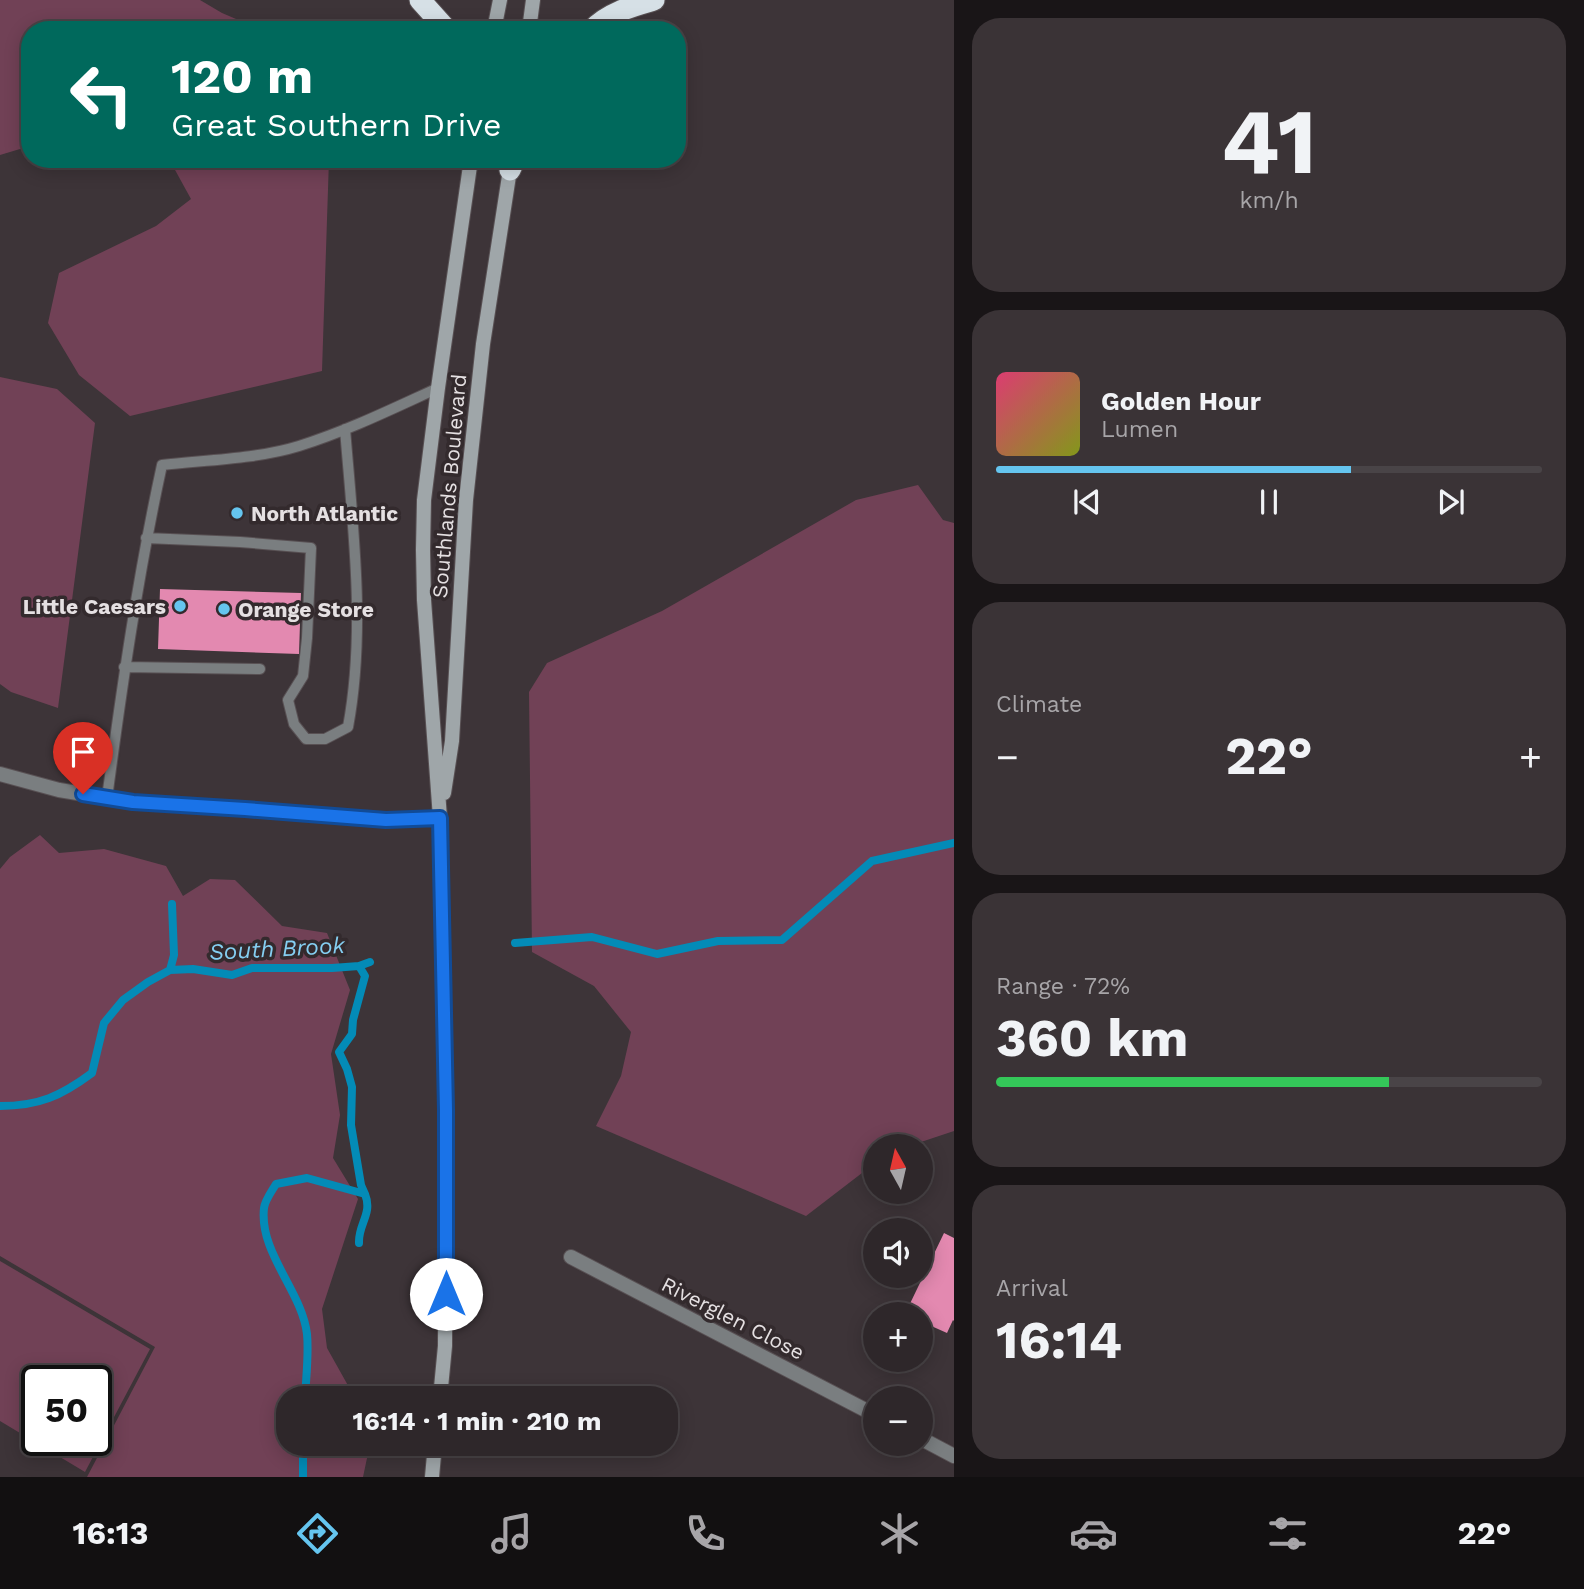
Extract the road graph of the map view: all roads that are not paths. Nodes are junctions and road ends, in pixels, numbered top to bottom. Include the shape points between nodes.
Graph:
1 (421, 0) edge
2 (500, 0) edge
3 (533, 0) edge
4 (654, 0) edge
5 (440, 21) edge
6 (496, 21) edge
7 (530, 21) edge
8 (602, 21) edge
9 (470, 168) edge
10 (511, 168) edge
11 (438, 388) junction
12 (345, 429) junction
13 (146, 538) junction
14 (124, 667) junction
15 (260, 669) dead end
16 (0, 774) edge
17 (107, 798) junction
18 (440, 818) junction
19 (571, 1258) dead end
20 (441, 1386) edge
21 (863, 1409) edge
22 (933, 1445) edge
23 (954, 1456) edge

1 - 5 highway
2 - 6 main road
3 - 7 main road
4 - 8 highway
9 - 11 main road, Southlands Boulevard
10 - 18 main road, Southlands Boulevard via 467,486 452,741
11 - 12 lane
11 - 18 main road, Southlands Boulevard via 423,550
12 - 13 lane via 286,449 162,464
12 - 13 lane via 357,612 355,692 348,727 326,739 306,738 294,724 288,700 303,676 311,548
13 - 14 lane
14 - 15 lane
14 - 17 lane
16 - 17 street
17 - 18 street via 386,820
18 - 20 main road, Southlands Boulevard via 446,1110
19 - 21 street, Riverglen Close
22 - 23 street

